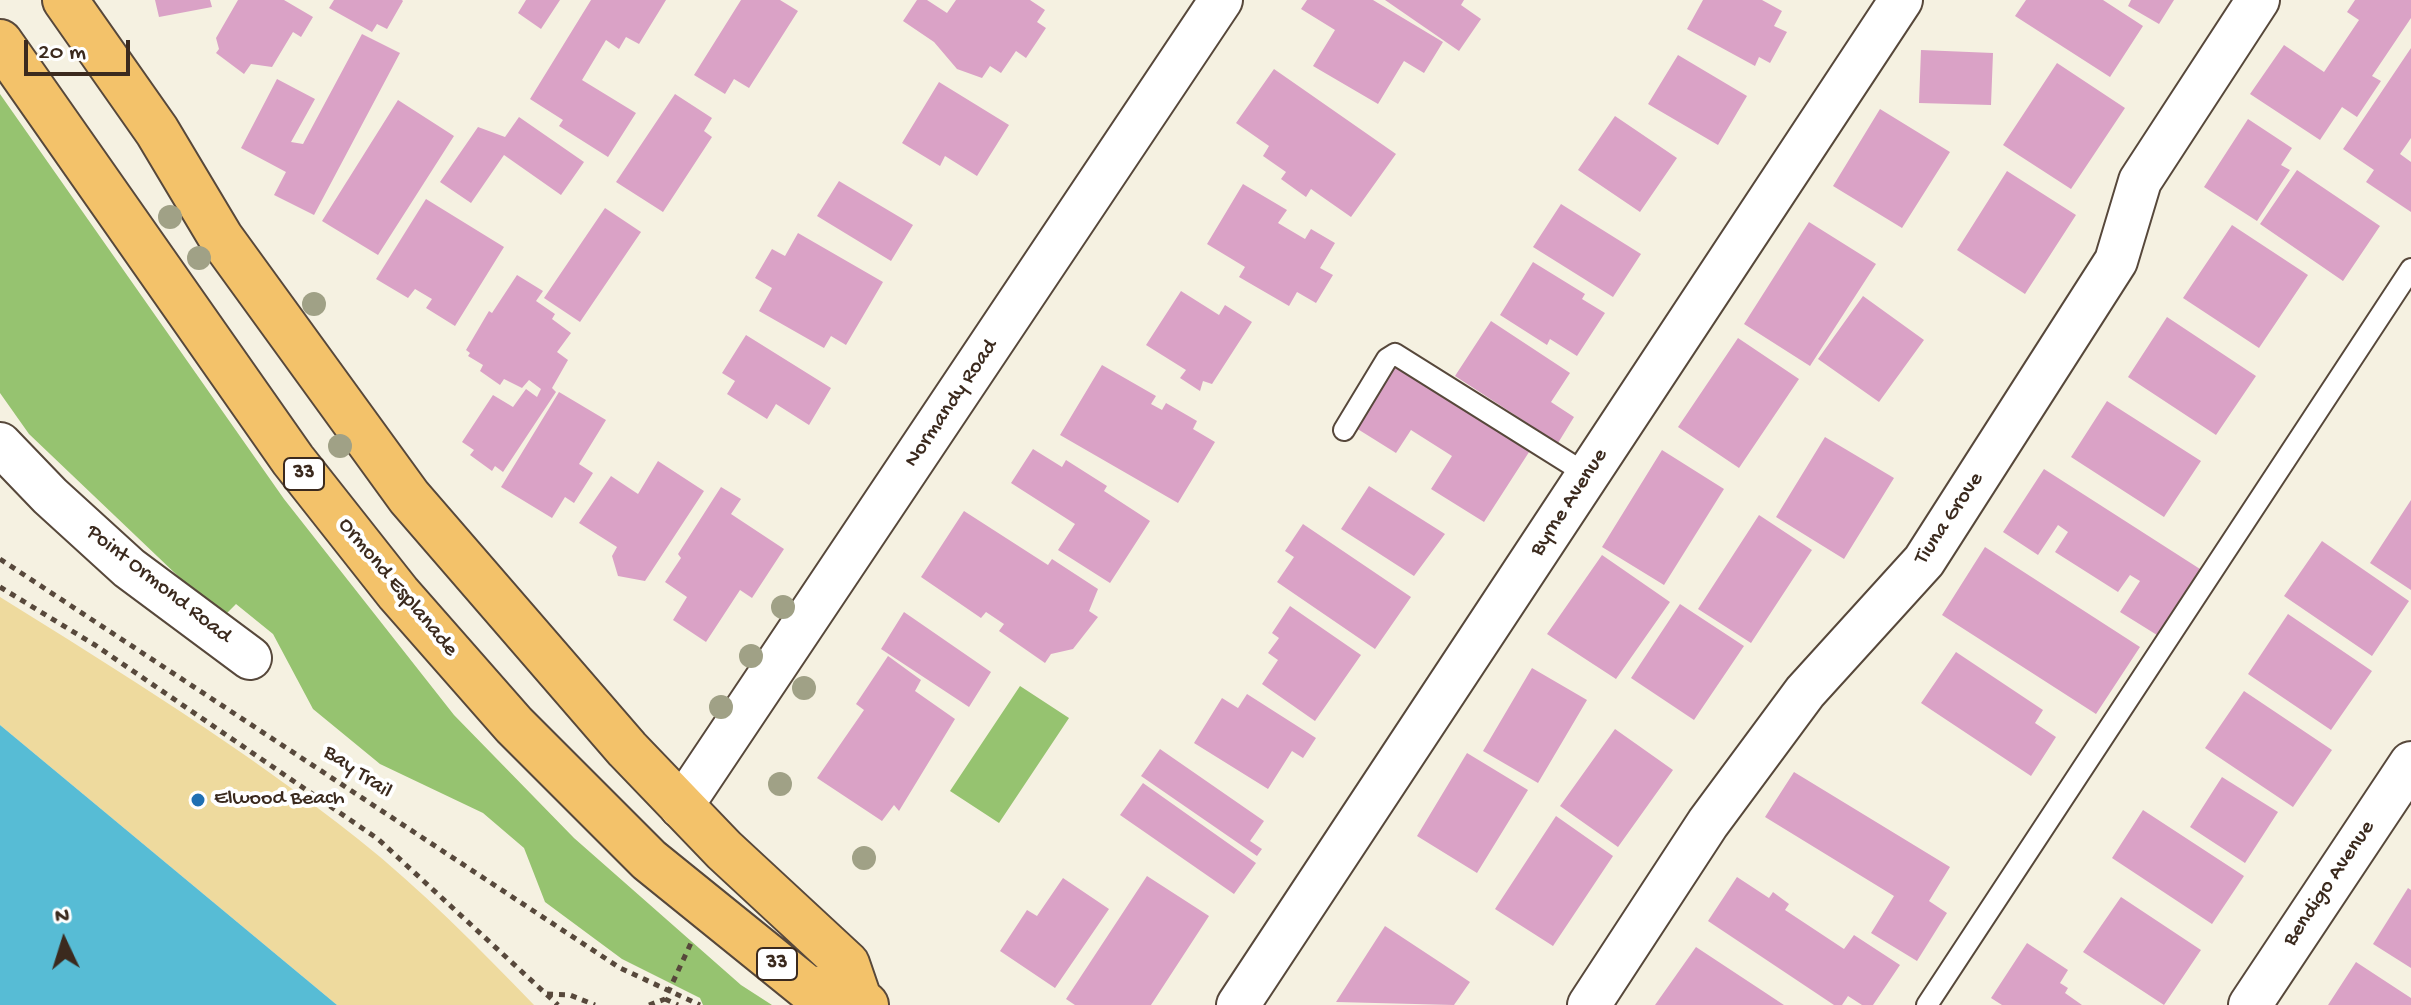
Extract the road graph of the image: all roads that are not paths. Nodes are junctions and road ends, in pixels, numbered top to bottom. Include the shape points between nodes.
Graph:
1 (65, 0) edge
2 (1221, 0) edge
3 (1901, 0) edge
4 (2258, 0) edge
5 (0, 42) edge
6 (2411, 269) edge
7 (1344, 430) dead end
8 (0, 444) edge
9 (1588, 475) junction
10 (250, 658) dead end
11 (2411, 763) edge
12 (681, 807) junction
13 (863, 1002) edge
14 (1238, 1005) edge
15 (1589, 1005) edge
16 (1927, 1005) edge
17 (2250, 1005) edge

1 - 12 main road, Ormond Esplanade / 33 via 157,131 221,238 409,497
2 - 12 street, Normandy Road
3 - 9 street, Byrne Avenue
4 - 15 street, Tiuna Grove via 2140,181 2116,261 2101,287 1924,561 1805,692 1708,823
5 - 13 main road, Ormond Esplanade / 33 via 258,413 398,593 560,774 649,860 806,987
6 - 16 lane
7 - 9 lane via 1395,354
8 - 10 street, Point Ormond Road via 129,568
9 - 14 street, Byrne Avenue
11 - 17 street, Bendigo Avenue
12 - 13 main road, Ormond Esplanade / 33 via 847,964

